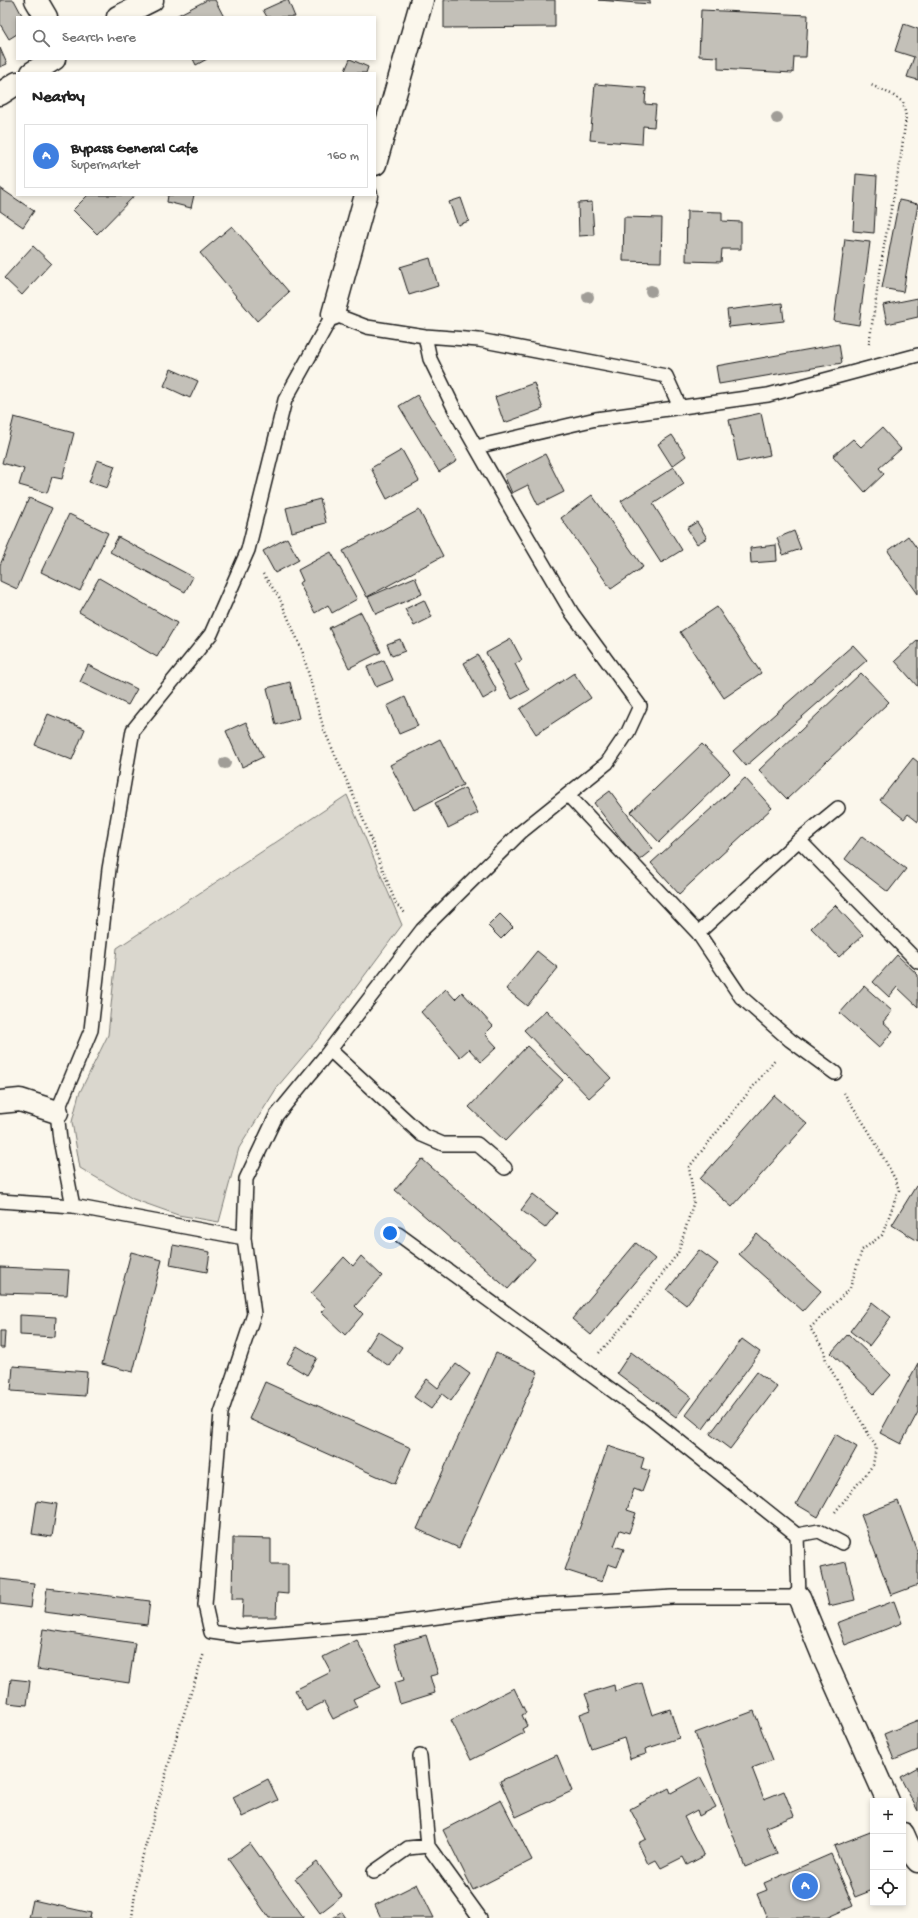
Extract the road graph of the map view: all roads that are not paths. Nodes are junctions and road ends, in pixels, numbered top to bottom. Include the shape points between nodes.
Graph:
1 (36, 0) edge
2 (152, 0) edge
3 (422, 0) edge
4 (45, 16) edge
5 (120, 16) edge
6 (52, 60) edge
7 (34, 72) edge
8 (16, 84) edge
9 (0, 94) edge
10 (376, 161) edge
11 (366, 196) edge
12 (333, 314) junction
13 (425, 336) junction
14 (918, 355) edge
15 (680, 407) junction
16 (476, 447) junction
17 (568, 795) junction
18 (838, 808) dead end
19 (799, 840) junction
20 (698, 934) junction
21 (918, 962) edge
22 (330, 1050) junction
23 (835, 1073) road end
24 (0, 1102) edge
25 (57, 1112) junction
26 (505, 1168) dead end
27 (0, 1201) edge
28 (73, 1206) junction
29 (398, 1234) dead end
30 (244, 1238) junction
31 (797, 1535) junction
32 (842, 1543) dead end
33 (799, 1597) junction
34 (420, 1756) dead end
35 (887, 1798) edge
36 (906, 1841) edge
37 (428, 1846) junction
38 (918, 1861) edge
39 (374, 1872) dead end
40 (480, 1918) edge

1 - 4 street
2 - 5 street
3 - 10 street
6 - 7 street
8 - 9 street
11 - 12 street
12 - 13 lane via 367,327
12 - 25 lane via 284,400 248,550 211,634 133,730 108,870 91,1030
13 - 15 lane via 479,340 666,376
13 - 16 lane via 430,359
14 - 15 lane via 768,395
15 - 16 lane via 596,419
16 - 17 lane via 572,612 640,706 628,732 607,763
17 - 20 lane
17 - 22 lane via 521,832 422,930
18 - 19 lane
19 - 20 lane
19 - 21 lane
20 - 23 lane via 741,997 790,1040
22 - 26 lane via 422,1135 443,1144 477,1144
22 - 30 lane via 276,1116 246,1179
24 - 25 street via 20,1100
25 - 28 lane
27 - 28 lane
28 - 30 lane
29 - 31 lane via 650,1418
30 - 33 lane via 254,1314 221,1413 204,1605 211,1632 239,1636 386,1624 528,1605 673,1597
31 - 32 lane via 819,1532
31 - 33 lane
33 - 35 street
34 - 37 lane
36 - 38 street
37 - 39 lane via 408,1848
37 - 40 lane

